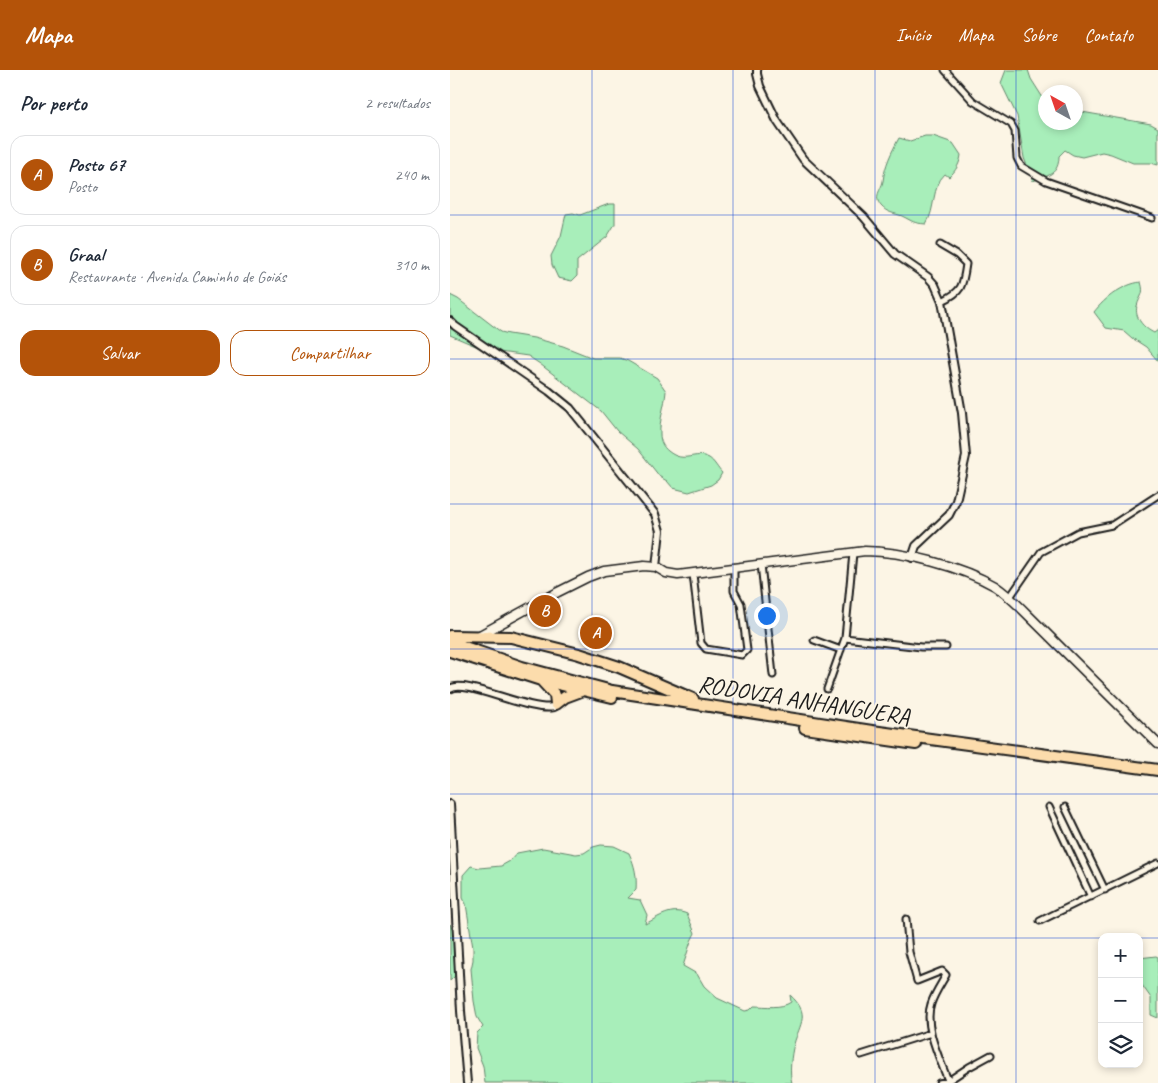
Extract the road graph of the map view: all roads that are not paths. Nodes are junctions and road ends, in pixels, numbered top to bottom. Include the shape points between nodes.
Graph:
1 (757, 70) edge
2 (945, 70) edge
3 (1152, 218) dead end
4 (940, 245) dead end
5 (942, 301) junction
6 (450, 321) edge
7 (1158, 495) edge
8 (853, 553) junction
9 (912, 558) junction
10 (761, 564) junction
11 (656, 567) junction
12 (734, 569) junction
13 (693, 574) junction
14 (1010, 597) junction
15 (450, 636) edge
16 (478, 636) junction
17 (845, 638) junction
18 (814, 640) dead end
19 (450, 642) edge
20 (946, 647) dead end
21 (841, 650) junction
22 (450, 651) edge
23 (772, 675) dead end
24 (541, 680) junction
25 (450, 689) edge
26 (827, 689) dead end
27 (582, 691) junction
28 (556, 704) junction
29 (708, 706) junction
30 (1158, 744) edge
31 (1158, 770) edge
32 (1158, 776) edge
33 (450, 804) edge
34 (1065, 806) dead end
35 (1049, 807) dead end
36 (451, 832) edge
37 (1158, 863) edge
38 (1105, 890) junction
39 (1091, 897) junction
40 (906, 920) dead end
41 (1040, 921) dead end
42 (931, 1033) junction
43 (861, 1055) dead end
44 (991, 1055) dead end
45 (949, 1082) edge
46 (467, 1083) edge
47 (939, 1083) edge

1 - 5 street via 760,86 777,121 803,159 863,216 895,254 928,277
2 - 3 street via 973,101 1011,124 1021,166 1054,184
4 - 5 street via 966,264 958,293
5 - 9 street via 962,413 966,456 956,501 949,515 916,546
6 - 11 street via 549,391 588,429 655,514 660,531
7 - 14 street via 1112,525 1078,532 1041,552
8 - 9 main road via 874,551
8 - 10 main road
8 - 17 street
9 - 14 main road via 971,574
10 - 12 main road
10 - 23 street
11 - 13 main road via 666,573
11 - 16 main road via 604,571 513,615
12 - 13 main road
12 - 13 street via 734,591 741,604 747,650 742,655 706,648 701,643
14 - 30 main road
15 - 16 highway
16 - 29 highway via 511,637 592,658
17 - 20 street
17 - 21 street
18 - 21 street
19 - 29 highway, RODOVIA ANHANGUERA via 522,667 612,691
21 - 26 street
22 - 24 highway, RODOVIA ANHANGUERA
24 - 27 highway, RODOVIA ANHANGUERA
24 - 28 highway via 555,695
25 - 28 street via 466,686 543,708
27 - 28 highway
27 - 32 highway, RODOVIA ANHANGUERA via 864,737
29 - 31 highway, RODOVIA ANHANGUERA
33 - 36 street
34 - 38 street
35 - 39 street
36 - 46 street
37 - 38 street
38 - 39 street
39 - 41 street
40 - 42 street via 909,952 917,981 942,971 946,976 931,1004
42 - 43 street
42 - 45 street
44 - 45 street
45 - 47 street

